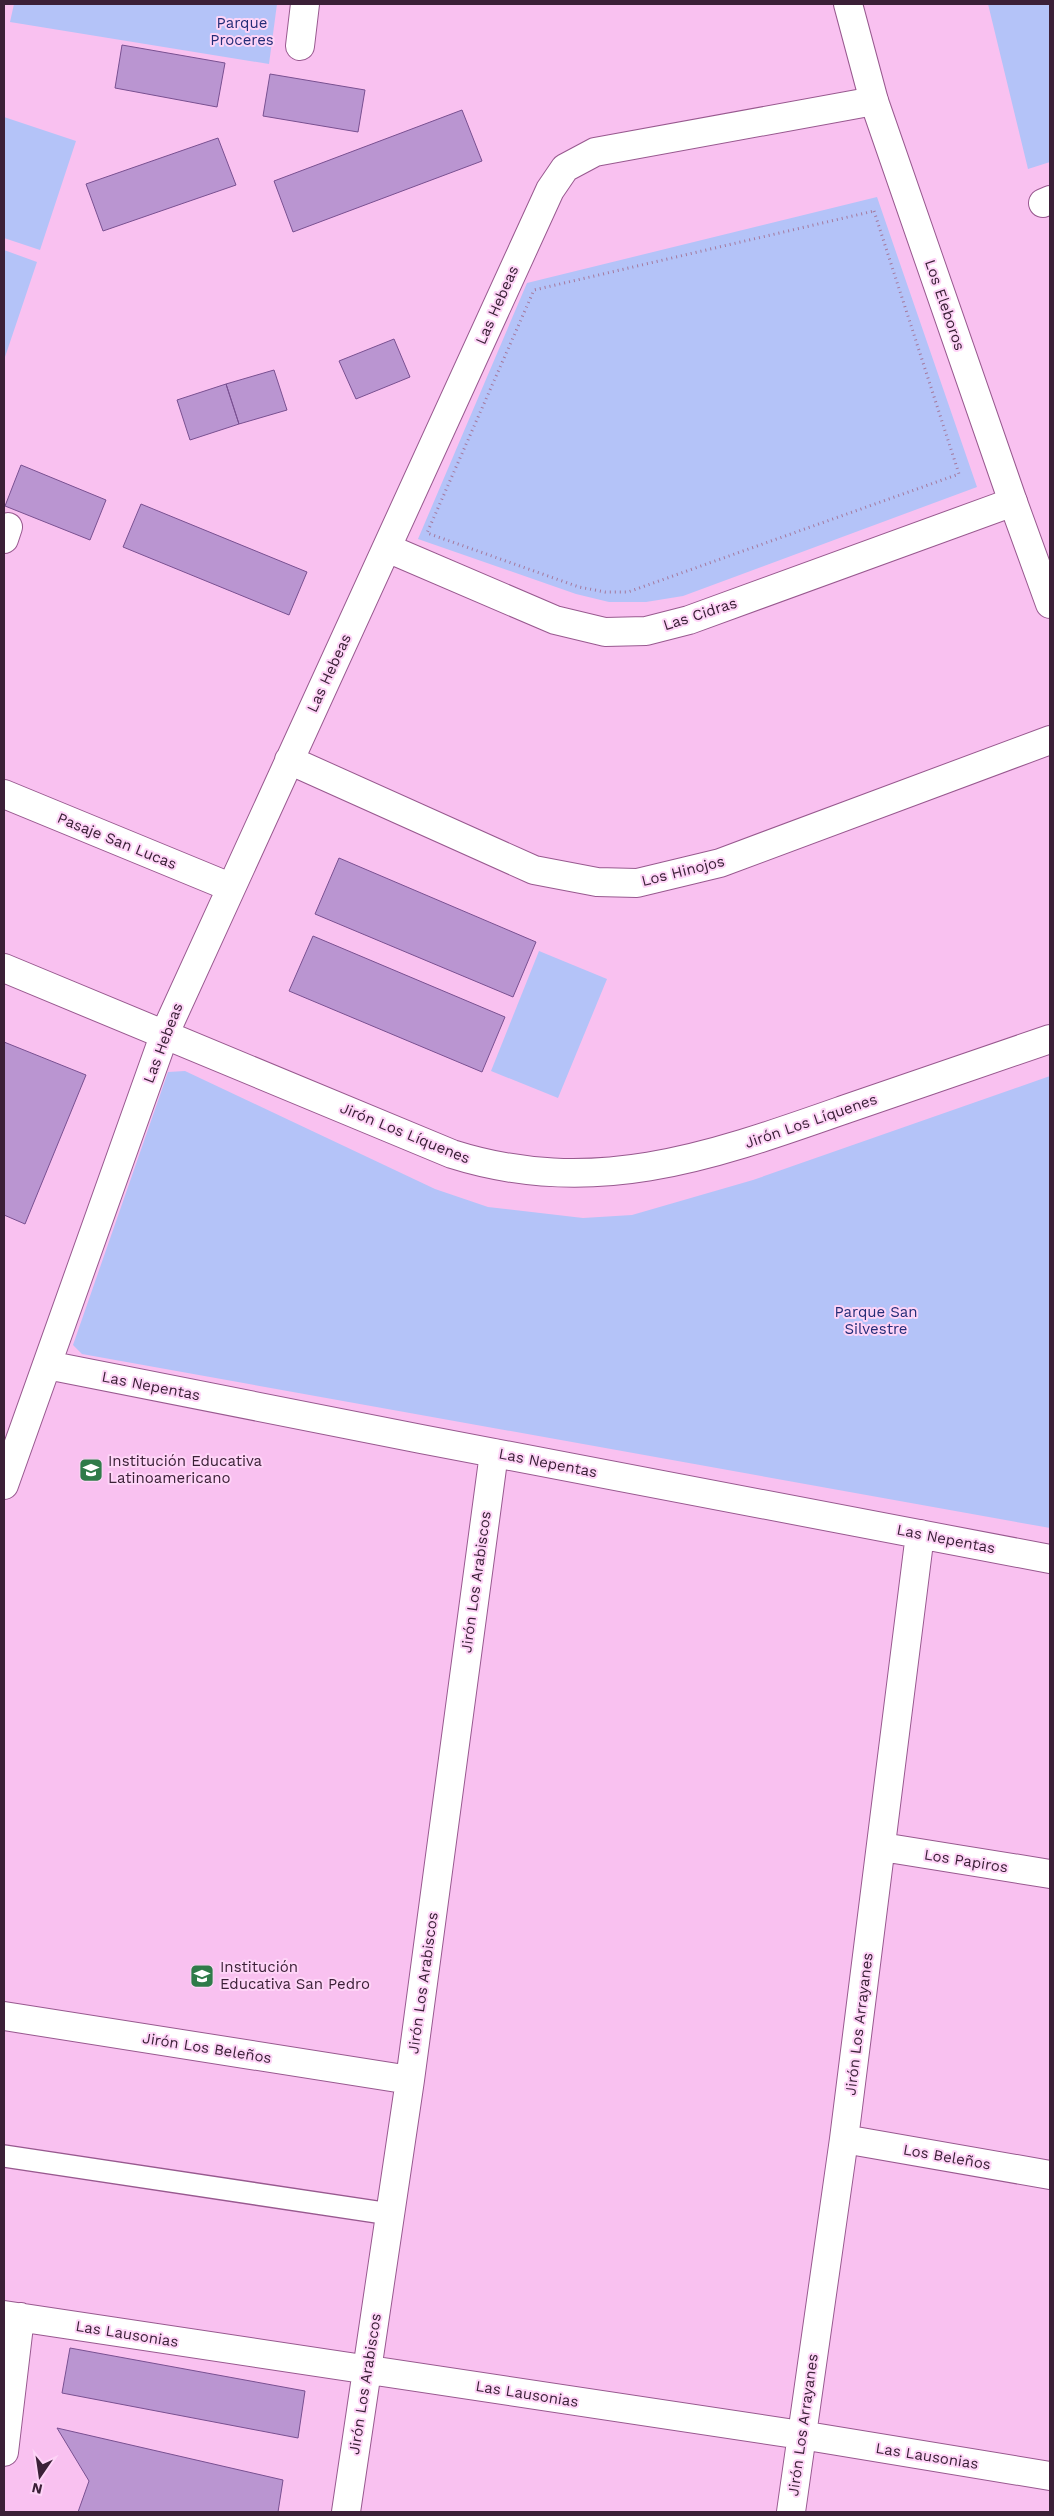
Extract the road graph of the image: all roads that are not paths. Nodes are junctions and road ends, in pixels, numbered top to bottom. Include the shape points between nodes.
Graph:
1 (305, 4) edge
2 (848, 4) edge
3 (300, 46) dead end
4 (874, 101) junction
5 (1013, 502) junction
6 (386, 548) junction
7 (1050, 604) edge
8 (1050, 740) edge
9 (289, 760) junction
10 (4, 794) edge
11 (230, 887) junction
12 (4, 968) edge
13 (164, 1033) junction
14 (1050, 1038) edge
15 (47, 1365) junction
16 (494, 1453) junction
17 (4, 1485) edge
18 (920, 1534) junction
19 (1050, 1559) edge
20 (882, 1847) junction
21 (1050, 1874) edge
22 (4, 2016) edge
23 (410, 2080) junction
24 (844, 2139) junction
25 (4, 2156) edge
26 (1050, 2175) edge
27 (390, 2214) junction
28 (12, 2316) edge
29 (368, 2370) junction
30 (801, 2435) junction
31 (4, 2452) edge
32 (1050, 2476) edge
33 (346, 2512) edge
34 (791, 2512) edge

1 - 3 street
2 - 4 street, Los Eleboros
4 - 5 street, Los Eleboros
4 - 6 street, Las Hebeas via 595,152 565,168 532,227
5 - 6 street, Las Cidras via 689,620 646,631 605,632 555,620
5 - 7 street, Los Eleboros
6 - 9 street, Las Hebeas
8 - 9 street, Los Hinojos via 720,862 638,883 598,882 534,870
9 - 11 street, Las Hebeas
10 - 11 street, Pasaje San Lucas
11 - 13 street, Las Hebeas
12 - 13 street, Jirón Los Líquenes
13 - 14 street, Jirón Los Líquenes via 452,1154 506,1169 566,1175 624,1172 748,1144
13 - 15 street, Las Hebeas
15 - 16 street, Las Nepentas
15 - 17 street, Las Hebeas
16 - 18 street, Las Nepentas
16 - 23 street, Jirón Los Arabiscos
18 - 19 street, Las Nepentas
18 - 20 street, Jirón Los Arrayanes
20 - 21 street, Los Papiros
20 - 24 street, Jirón Los Arrayanes
22 - 23 street, Jirón Los Beleños
23 - 27 street, Jirón Los Arabiscos
24 - 26 street, Los Beleños
24 - 30 street, Jirón Los Arrayanes
25 - 27 lane
27 - 29 street, Jirón Los Arabiscos
28 - 29 street, Las Lausonias
28 - 31 street
29 - 30 street, Las Lausonias
29 - 33 street, Jirón Los Arabiscos
30 - 32 street, Las Lausonias
30 - 34 street, Jirón Los Arrayanes

